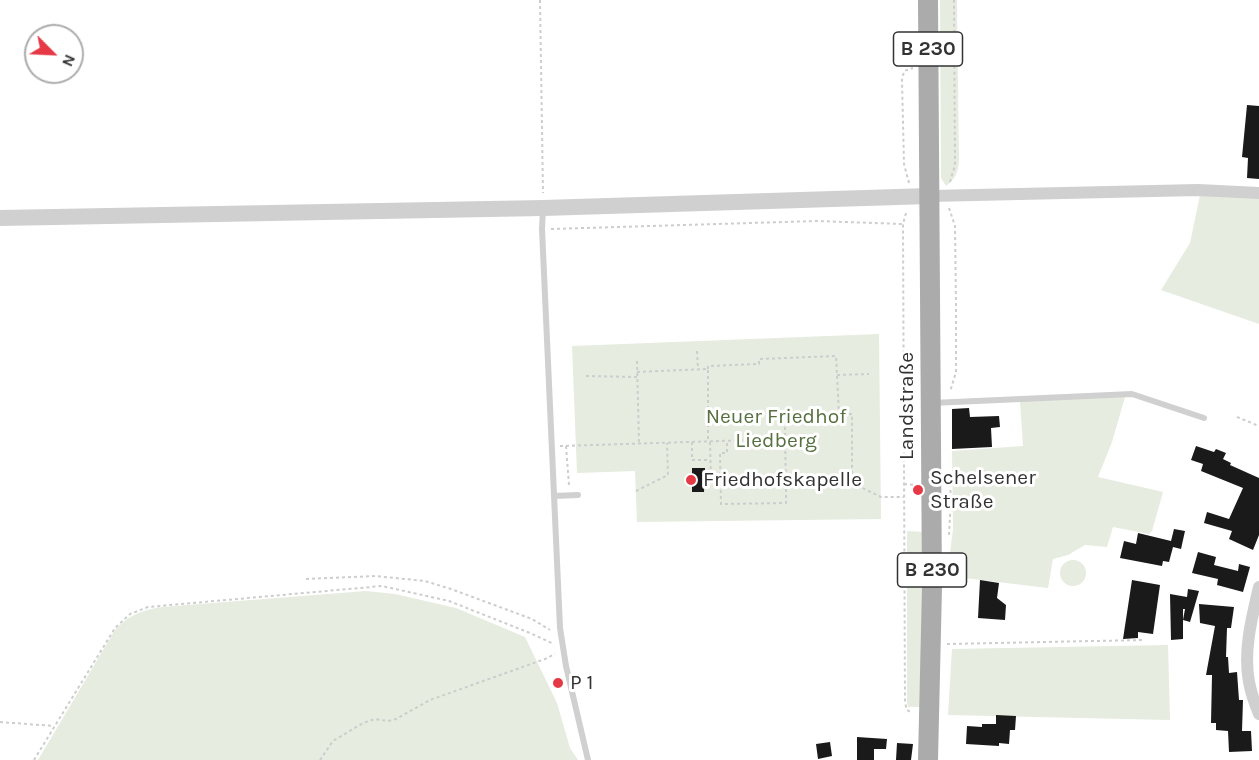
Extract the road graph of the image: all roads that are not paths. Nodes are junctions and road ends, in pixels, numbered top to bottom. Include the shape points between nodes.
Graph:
1 (928, 0) edge
2 (1259, 193) edge
3 (930, 196) junction
4 (543, 208) junction
5 (0, 218) edge
6 (932, 403) junction
7 (1204, 418) dead end
8 (578, 495) dead end
9 (554, 496) junction
10 (1259, 587) edge
11 (1255, 629) edge
12 (1259, 714) edge
13 (588, 760) edge
14 (928, 760) edge

1 - 3 main road, B 230
2 - 3 street via 1198,190
3 - 4 street
3 - 6 main road, Landstraße / B 230
4 - 5 street
4 - 9 lane
6 - 7 lane via 1132,394
6 - 14 main road, Landstraße / B 230
8 - 9 lane
9 - 13 lane via 563,650
10 - 11 street
11 - 12 street via 1247,667

